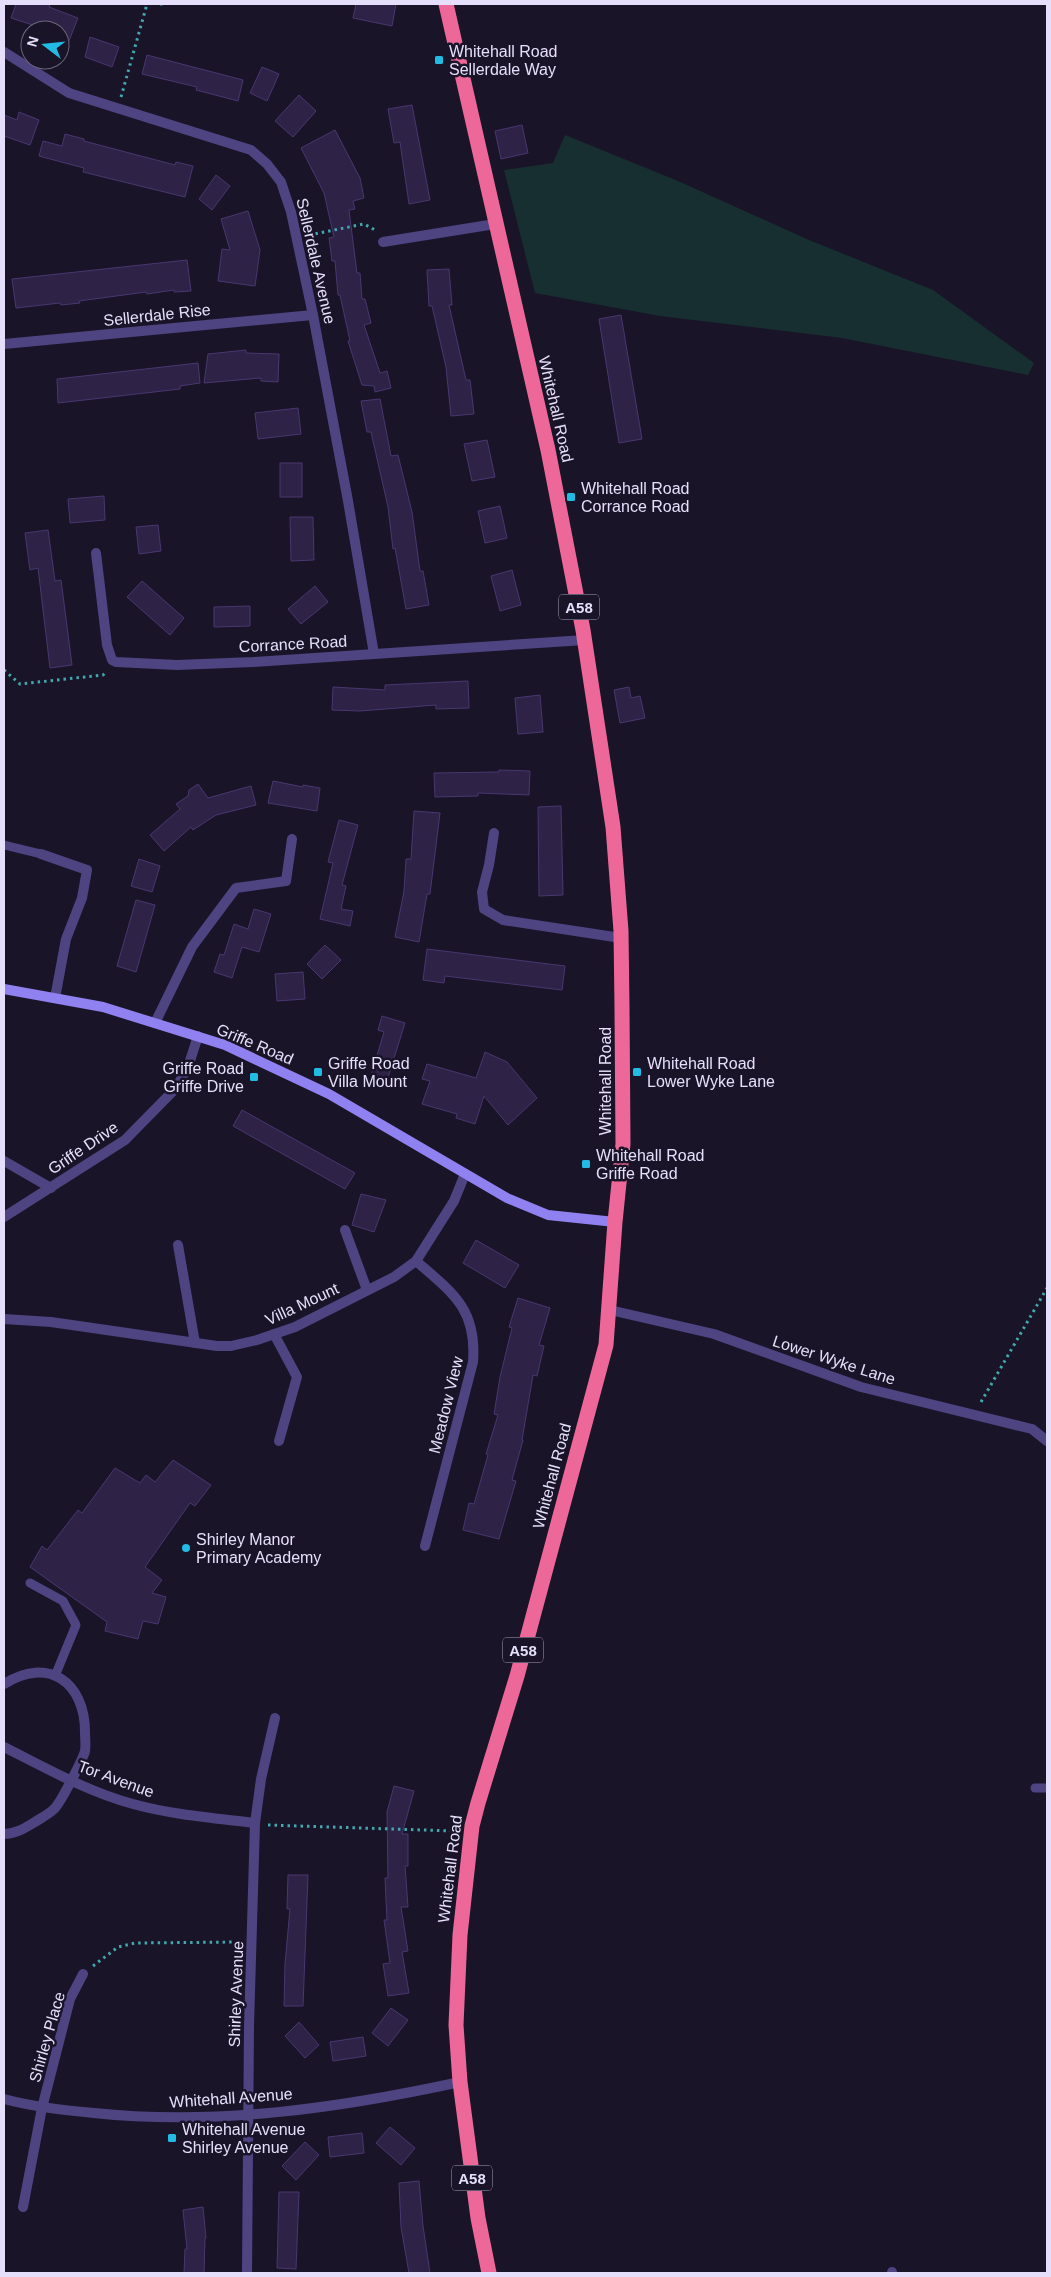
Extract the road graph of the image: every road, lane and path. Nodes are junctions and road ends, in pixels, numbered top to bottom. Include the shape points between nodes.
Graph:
1 (147, 4) edge
2 (160, 4) edge
3 (165, 4) edge
4 (446, 4) edge
5 (4, 52) edge
6 (118, 109) junction
7 (495, 224) junction
8 (297, 238) junction
9 (383, 242) joint
10 (313, 314) junction
11 (4, 344) edge
12 (96, 553) dead end
13 (584, 640) junction
14 (374, 654) junction
15 (116, 662) junction
16 (4, 670) edge
17 (494, 833) dead end
18 (292, 839) dead end
19 (4, 845) edge
20 (41, 854) joint
21 (621, 938) junction
22 (4, 988) edge
23 (55, 998) junction
24 (155, 1023) junction
25 (198, 1036) junction
26 (4, 1161) edge
27 (465, 1174) junction
28 (51, 1188) junction
29 (4, 1217) edge
30 (615, 1222) junction
31 (346, 1230) dead end
32 (178, 1245) dead end
33 (416, 1261) junction
34 (1047, 1288) edge
35 (367, 1290) junction
36 (610, 1310) junction
37 (4, 1319) edge
38 (274, 1334) junction
39 (195, 1343) junction
40 (973, 1416) junction
41 (279, 1441) dead end
42 (1047, 1441) edge
43 (425, 1546) dead end
44 (30, 1583) dead end
45 (56, 1676) junction
46 (4, 1684) edge
47 (275, 1718) dead end
48 (4, 1746) edge
49 (71, 1779) junction
50 (1035, 1788) dead end
51 (1047, 1788) edge
52 (255, 1823) junction
53 (472, 1826) junction
54 (4, 1834) edge
55 (252, 1942) junction
56 (83, 1974) joint
57 (460, 2082) junction
58 (4, 2099) edge
59 (42, 2108) junction
60 (249, 2114) junction
61 (23, 2207) dead end
62 (247, 2273) edge
63 (489, 2273) edge

1 - 6 path
2 - 3 path
4 - 7 highway, Whitehall Road / A58
5 - 6 street, Sellerdale Avenue via 69,93
6 - 8 street, Sellerdale Avenue via 251,150 281,182
7 - 9 street
7 - 13 highway, Whitehall Road / A58 via 548,450
8 - 9 path via 364,224 376,229
8 - 10 street, Sellerdale Avenue
10 - 11 street, Sellerdale Rise
10 - 14 street, Sellerdale Avenue
12 - 15 street via 107,645 112,660
13 - 14 street, Corrance Road
13 - 21 highway, Whitehall Road / A58 via 613,827
14 - 15 street, Corrance Road via 177,665
15 - 16 path via 103,675 20,684
17 - 21 street via 482,892 484,909 490,914 524,924
18 - 24 street via 286,881 236,888 192,947
19 - 20 lane
20 - 23 street via 87,870 82,898 66,940
21 - 30 highway, Whitehall Road / A58 via 623,1144
22 - 23 street, Griffe Road
23 - 24 street, Griffe Road via 103,1007
24 - 25 street, Griffe Road
25 - 27 street, Griffe Road via 246,1054 329,1094
25 - 28 street, Griffe Drive via 176,1088 125,1140
26 - 28 street, Griffe Drive
27 - 30 street, Griffe Road via 507,1198 548,1215
27 - 33 street, Villa Mount via 454,1201
28 - 29 street, Griffe Drive
30 - 36 highway, Whitehall Road / A58
31 - 35 street
32 - 39 street
33 - 35 street, Villa Mount via 394,1277
33 - 43 street, Meadow View via 446,1286 464,1309 470,1319 474,1344 473,1362
34 - 40 path
35 - 38 street, Villa Mount
36 - 40 street, Lower Wyke Lane via 714,1334 861,1387
36 - 53 highway, Whitehall Road / A58 via 606,1345 517,1676
37 - 39 street, Villa Mount via 51,1322
38 - 39 street, Villa Mount via 231,1346
38 - 41 street via 297,1377
40 - 42 street, Lower Wyke Lane via 1032,1429
44 - 45 lane via 63,1601 76,1625
45 - 46 street via 28,1673 17,1675
45 - 49 street via 71,1685 80,1699 85,1720 85,1752
47 - 52 street, Shirley Avenue via 261,1778
48 - 49 street, Tor Avenue
49 - 52 street, Tor Avenue via 94,1791 133,1804 189,1816
49 - 54 street via 56,1808 12,1834
50 - 51 lane
52 - 53 path via 449,1833
52 - 55 street, Shirley Avenue
53 - 57 highway, Whitehall Road / A58 via 460,1935 456,2025
55 - 56 path via 134,1943 118,1947
55 - 60 street, Shirley Avenue
56 - 59 street, Shirley Place via 70,1999
57 - 60 street, Whitehall Avenue via 379,2099
57 - 63 highway, Whitehall Road / A58 via 478,2218
58 - 59 street, Whitehall Avenue
59 - 60 street, Whitehall Avenue via 134,2118
59 - 61 street, Shirley Place
60 - 62 street, Shirley Avenue

